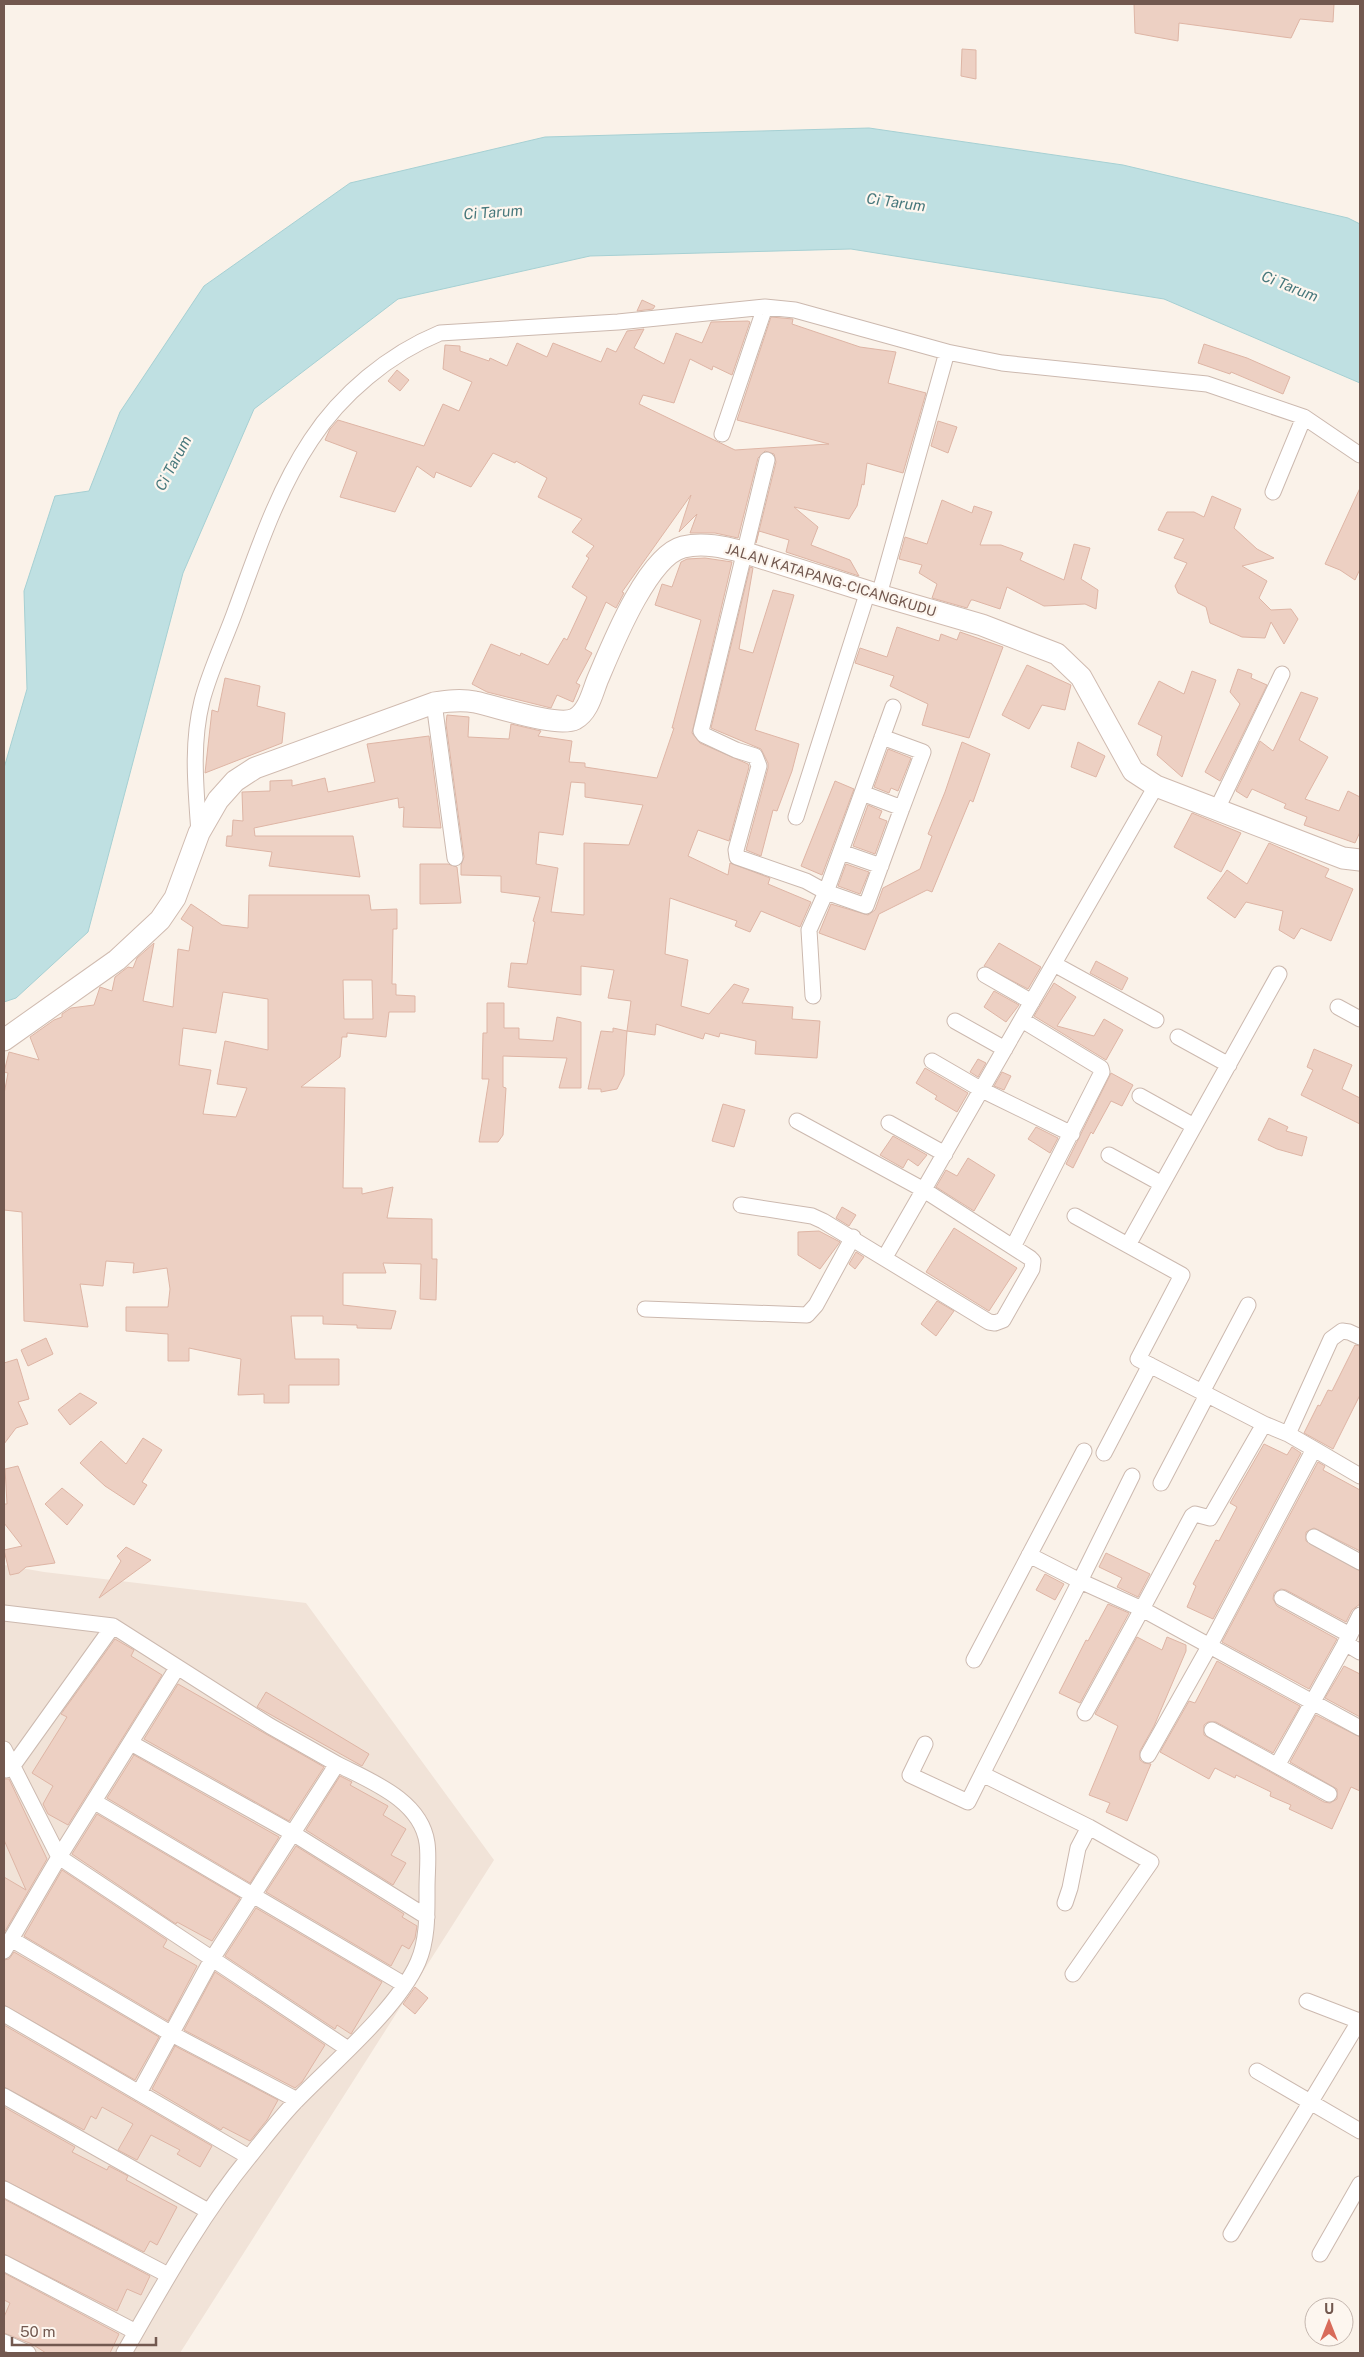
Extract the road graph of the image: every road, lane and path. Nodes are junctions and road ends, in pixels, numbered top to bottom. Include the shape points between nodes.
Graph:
1 (765, 308) junction
2 (947, 352) junction
3 (1304, 417) junction
4 (722, 434) dead end
5 (1360, 455) edge
6 (767, 460) dead end
7 (1273, 492) dead end
8 (743, 552) junction
9 (873, 593) junction
10 (1282, 674) dead end
11 (434, 703) junction
12 (893, 707) dead end
13 (882, 737) junction
14 (1156, 786) junction
15 (862, 794) junction
16 (902, 808) junction
17 (1217, 809) junction
18 (796, 817) dead end
19 (199, 833) junction
20 (841, 852) junction
21 (455, 858) dead end
22 (1360, 860) edge
23 (881, 866) junction
24 (826, 892) junction
25 (1054, 964) junction
26 (1279, 974) dead end
27 (985, 975) dead end
28 (813, 996) dead end
29 (1032, 1002) junction
30 (1338, 1007) dead end
31 (1360, 1019) edge
32 (1022, 1020) junction
33 (1156, 1020) dead end
34 (955, 1021) dead end
35 (1178, 1037) dead end
36 (4, 1040) edge
37 (1005, 1049) junction
38 (932, 1062) dead end
39 (1228, 1065) junction
40 (982, 1090) junction
41 (1140, 1096) dead end
42 (797, 1121) dead end
43 (889, 1123) dead end
44 (1194, 1126) junction
45 (1072, 1134) junction
46 (945, 1154) junction
47 (1109, 1155) dead end
48 (1162, 1184) junction
49 (924, 1190) junction
50 (741, 1205) dead end
51 (1075, 1216) dead end
52 (853, 1237) junction
53 (1128, 1245) junction
54 (1013, 1247) junction
55 (885, 1257) junction
56 (1248, 1305) dead end
57 (644, 1309) dead end
58 (1360, 1337) edge
59 (1150, 1365) junction
60 (1205, 1393) junction
61 (1264, 1424) junction
62 (1288, 1434) junction
63 (1314, 1449) junction
64 (1084, 1451) dead end
65 (1104, 1453) dead end
66 (1132, 1476) dead end
67 (1360, 1476) edge
68 (1161, 1484) dead end
69 (1314, 1537) dead end
70 (1030, 1555) junction
71 (1360, 1562) edge
72 (1080, 1581) junction
73 (1282, 1598) dead end
74 (1142, 1609) junction
75 (4, 1613) edge
76 (1360, 1615) edge
77 (113, 1626) junction
78 (1347, 1639) junction
79 (1210, 1645) junction
80 (1360, 1652) edge
81 (974, 1660) dead end
82 (177, 1668) junction
83 (1312, 1701) junction
84 (1085, 1713) dead end
85 (1360, 1728) edge
86 (1212, 1730) dead end
87 (131, 1743) junction
88 (925, 1744) dead end
89 (4, 1749) edge
90 (1148, 1755) dead end
91 (337, 1764) junction
92 (1278, 1764) junction
93 (8, 1769) edge
94 (982, 1774) junction
95 (1329, 1794) dead end
96 (95, 1802) junction
97 (1089, 1827) junction
98 (294, 1834) junction
99 (59, 1857) junction
100 (253, 1894) junction
101 (1065, 1903) dead end
102 (427, 1917) junction
103 (7, 1945) edge
104 (212, 1959) junction
105 (1073, 1974) dead end
106 (405, 1985) junction
107 (1306, 2001) dead end
108 (4, 2014) edge
109 (1360, 2020) edge
110 (170, 2033) junction
111 (348, 2049) junction
112 (1258, 2071) dead end
113 (139, 2093) junction
114 (4, 2096) edge
115 (297, 2100) junction
116 (1311, 2102) junction
117 (1360, 2131) edge
118 (249, 2156) junction
119 (1360, 2184) edge
120 (4, 2189) edge
121 (208, 2211) junction
122 (1231, 2234) dead end
123 (1320, 2254) dead end
124 (4, 2263) edge
125 (168, 2275) junction
126 (136, 2332) junction
127 (4, 2342) edge
128 (28, 2353) edge
129 (124, 2353) edge

1 - 2 street via 795,310 824,317
1 - 4 street
1 - 19 street via 618,322 440,333 390,359 355,389 311,440 288,482 213,667 202,702 194,761
2 - 3 street via 1054,370 1206,384
2 - 9 street
3 - 5 street
3 - 7 street
6 - 8 street
8 - 9 street, JALAN KATAPANG-CICANGKUDU
8 - 11 street, JALAN KATAPANG-CICANGKUDU via 720,546 682,547 658,565 619,630 586,708 570,721 561,722 474,702 452,700
8 - 24 street via 701,731 736,750 755,756 758,761 736,857 806,881
9 - 14 street, JALAN KATAPANG-CICANGKUDU via 982,625 1056,654 1081,677 1133,771
9 - 18 street
10 - 17 street
11 - 19 street, JALAN KATAPANG-CICANGKUDU via 255,768 235,781 218,800
11 - 21 street
12 - 13 street
13 - 15 street
13 - 16 street via 922,752
14 - 17 street, JALAN KATAPANG-CICANGKUDU
14 - 25 street
15 - 16 street
15 - 20 street
16 - 23 street
17 - 22 street, JALAN KATAPANG-CICANGKUDU via 1344,858
19 - 36 street, JALAN KATAPANG-CICANGKUDU via 175,898 160,920 117,960
20 - 23 street
20 - 24 street
23 - 24 street via 866,906
24 - 28 street via 809,930
25 - 29 street
25 - 33 street
26 - 39 street
27 - 29 street
29 - 32 street
30 - 31 street
32 - 37 street
32 - 45 street via 1102,1069
34 - 37 street
35 - 39 street
37 - 40 street
38 - 40 street
39 - 44 street
40 - 45 street
40 - 46 street
41 - 44 street
42 - 49 street
43 - 46 street
44 - 48 street
45 - 54 street
46 - 49 street
47 - 48 street
48 - 53 street
49 - 54 street
49 - 55 street
50 - 52 street via 812,1216
51 - 53 street
52 - 55 street
52 - 57 street via 816,1305 807,1314
53 - 59 street via 1182,1275 1138,1359
54 - 55 street via 1030,1258 1033,1265 1003,1320 995,1324
56 - 60 street
58 - 62 street via 1342,1331 1331,1339
59 - 60 street
59 - 65 street
60 - 61 street
60 - 68 street
61 - 62 street
61 - 74 street via 1210,1518 1192,1516
62 - 63 street
63 - 67 street
63 - 79 street
64 - 70 street
66 - 72 street
69 - 71 street
70 - 72 street
70 - 81 street
72 - 74 street
72 - 94 street
73 - 78 street
74 - 79 street
74 - 84 street
75 - 77 street
76 - 78 street
77 - 82 street
77 - 93 street
78 - 80 street
78 - 83 street
79 - 83 street
79 - 90 street
82 - 87 street
82 - 91 street
83 - 85 street
83 - 92 street
86 - 92 street
87 - 96 street
87 - 98 street
88 - 94 street via 910,1775 968,1802
89 - 93 street
91 - 98 street
91 - 102 street via 399,1798 423,1828 428,1849
92 - 95 street
93 - 99 street
94 - 97 street
96 - 99 street
96 - 100 street
97 - 101 street via 1078,1848
97 - 105 street via 1151,1862
98 - 100 street
98 - 102 street
99 - 103 street
99 - 104 street
100 - 104 street
100 - 106 street
102 - 106 street via 423,1949
103 - 110 street
104 - 110 street
104 - 111 street
106 - 111 street
107 - 109 street
108 - 113 street
109 - 116 street
110 - 113 street
110 - 115 street
111 - 115 street
112 - 116 street
113 - 118 street
114 - 121 street
115 - 118 street
116 - 117 street
116 - 122 street
118 - 121 street
119 - 123 street
120 - 125 street
121 - 125 street
124 - 126 street
125 - 126 street
126 - 129 street
127 - 128 street

